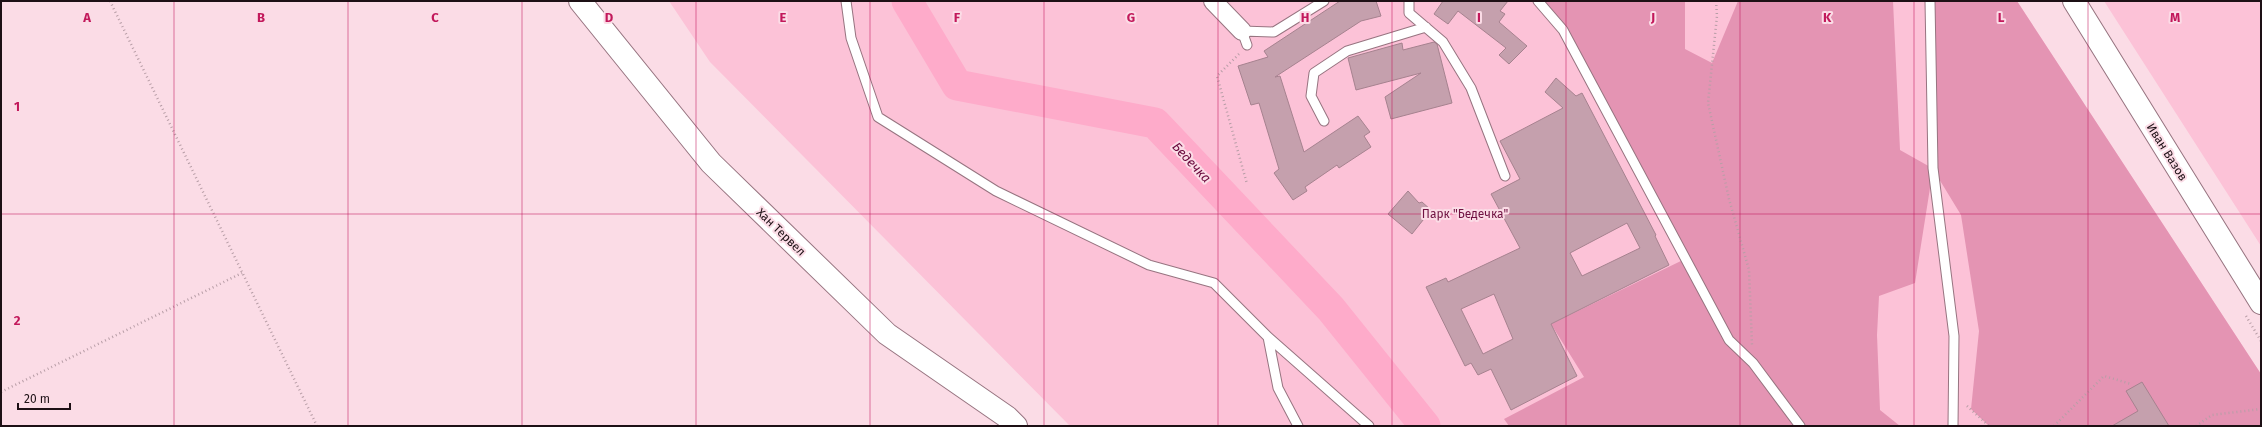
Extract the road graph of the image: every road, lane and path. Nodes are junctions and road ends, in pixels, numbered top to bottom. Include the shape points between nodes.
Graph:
1 (110, 1) edge
2 (580, 1) edge
3 (846, 1) edge
4 (1213, 1) edge
5 (1324, 1) edge
6 (1409, 1) edge
7 (1538, 1) edge
8 (1716, 1) edge
9 (1930, 1) edge
10 (2074, 1) edge
11 (1426, 27) junction
12 (1245, 38) junction
13 (1324, 122) dead end
14 (1505, 176) dead end
15 (1247, 184) dead end
16 (242, 273) junction
17 (2261, 303) edge
18 (1268, 337) junction
19 (1753, 363) junction
20 (2132, 384) dead end
21 (1, 392) edge
22 (1953, 393) junction
23 (2261, 409) edge
24 (317, 426) edge
25 (1016, 426) edge
26 (1298, 426) edge
27 (1369, 426) edge
28 (1800, 426) edge
29 (1953, 426) edge
30 (1989, 426) edge
31 (2054, 426) edge
32 (2196, 426) edge

1 - 16 path
2 - 25 street, Хан Тервел via 711,163 875,323 887,334 1007,416
3 - 18 lane via 851,38 878,117 996,191 1149,265 1214,283
4 - 12 street
5 - 12 lane via 1274,32
6 - 11 lane via 1409,13
7 - 19 lane via 1563,30 1729,340
8 - 19 path via 1717,16 1708,103 1729,199 1749,270
9 - 22 lane via 1933,168 1954,336
10 - 17 street, Иван Вазов
11 - 13 lane via 1347,51 1314,72 1311,96
11 - 14 lane via 1442,42 1471,88
12 - 15 path via 1217,76
16 - 21 path
16 - 24 path
18 - 26 lane via 1278,388
18 - 27 lane
19 - 28 lane
20 - 31 path via 2104,376
22 - 29 lane
22 - 30 path
23 - 32 path via 2212,415

